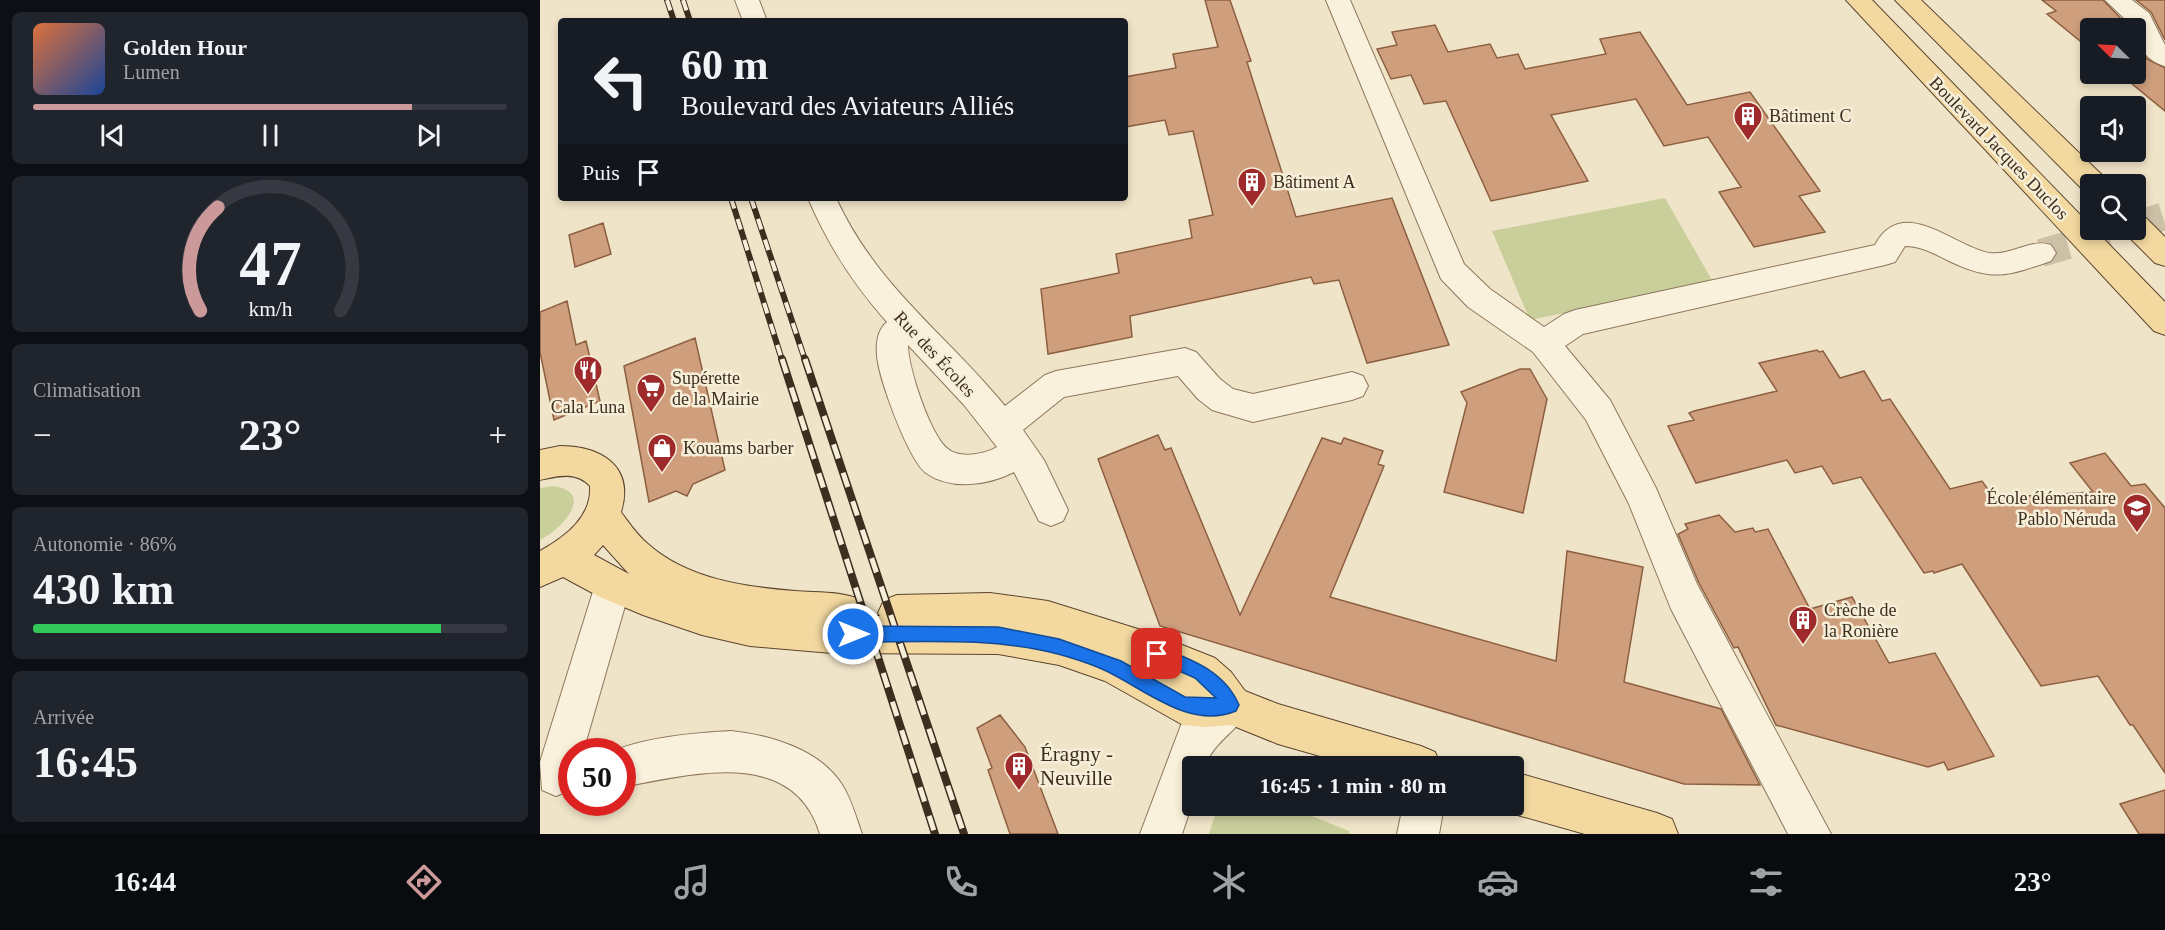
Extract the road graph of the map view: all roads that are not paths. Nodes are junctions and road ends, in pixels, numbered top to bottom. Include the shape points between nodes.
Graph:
1 (747, 0) edge
2 (1338, 0) edge
3 (1858, 0) edge
4 (1907, 0) edge
5 (2117, 0) edge
6 (754, 18) edge
7 (2165, 57) edge
8 (2084, 174) edge
9 (823, 201) edge
10 (2146, 236) edge
11 (2042, 253) tunnel mouth
12 (2165, 255) edge
13 (2165, 322) edge
14 (907, 324) junction
15 (1544, 343) junction
16 (1352, 386) dead end
17 (1010, 439) junction
18 (540, 465) edge
19 (1051, 510) dead end
20 (603, 516) junction
21 (552, 564) edge
22 (613, 585) junction
23 (1231, 705) junction
24 (1387, 756) edge
25 (636, 765) edge
26 (556, 776) edge
27 (1524, 795) edge
28 (1422, 816) edge
29 (841, 834) edge
30 (1161, 834) edge
31 (1418, 834) edge
32 (1657, 834) edge
33 (1810, 834) edge

1 - 6 street
2 - 15 street via 1452,271 1479,298
3 - 13 main road, Boulevard Jacques Duclos
4 - 8 main road
5 - 7 street via 2140,19 2152,47
9 - 14 street, Rue des Écoles via 833,228 857,266
10 - 12 main road
11 - 15 street via 2008,263 1988,264 1907,233 1895,238 1885,254 1575,323
14 - 17 street, Rue des Écoles via 962,380
14 - 17 street via 894,334 893,365 921,437 938,462 982,470 999,464
15 - 33 street via 1598,410 1644,499 1684,596
16 - 17 street via 1253,408 1216,395 1185,361 1056,385
17 - 19 street, Rue des Écoles
18 - 20 main road via 570,459 588,462 600,470 607,483 608,498
20 - 21 main road via 580,546
20 - 23 main road via 637,558 661,575 699,591 739,601 824,612 990,611 1048,619 1201,672
21 - 22 main road
22 - 23 main road via 702,617 750,628 832,634 998,635 1059,646 1115,666 1183,705
22 - 26 street
23 - 24 main road via 1278,724
23 - 30 street via 1195,739
25 - 29 street via 714,751 755,752 806,777 826,795
27 - 32 main road
28 - 31 street

